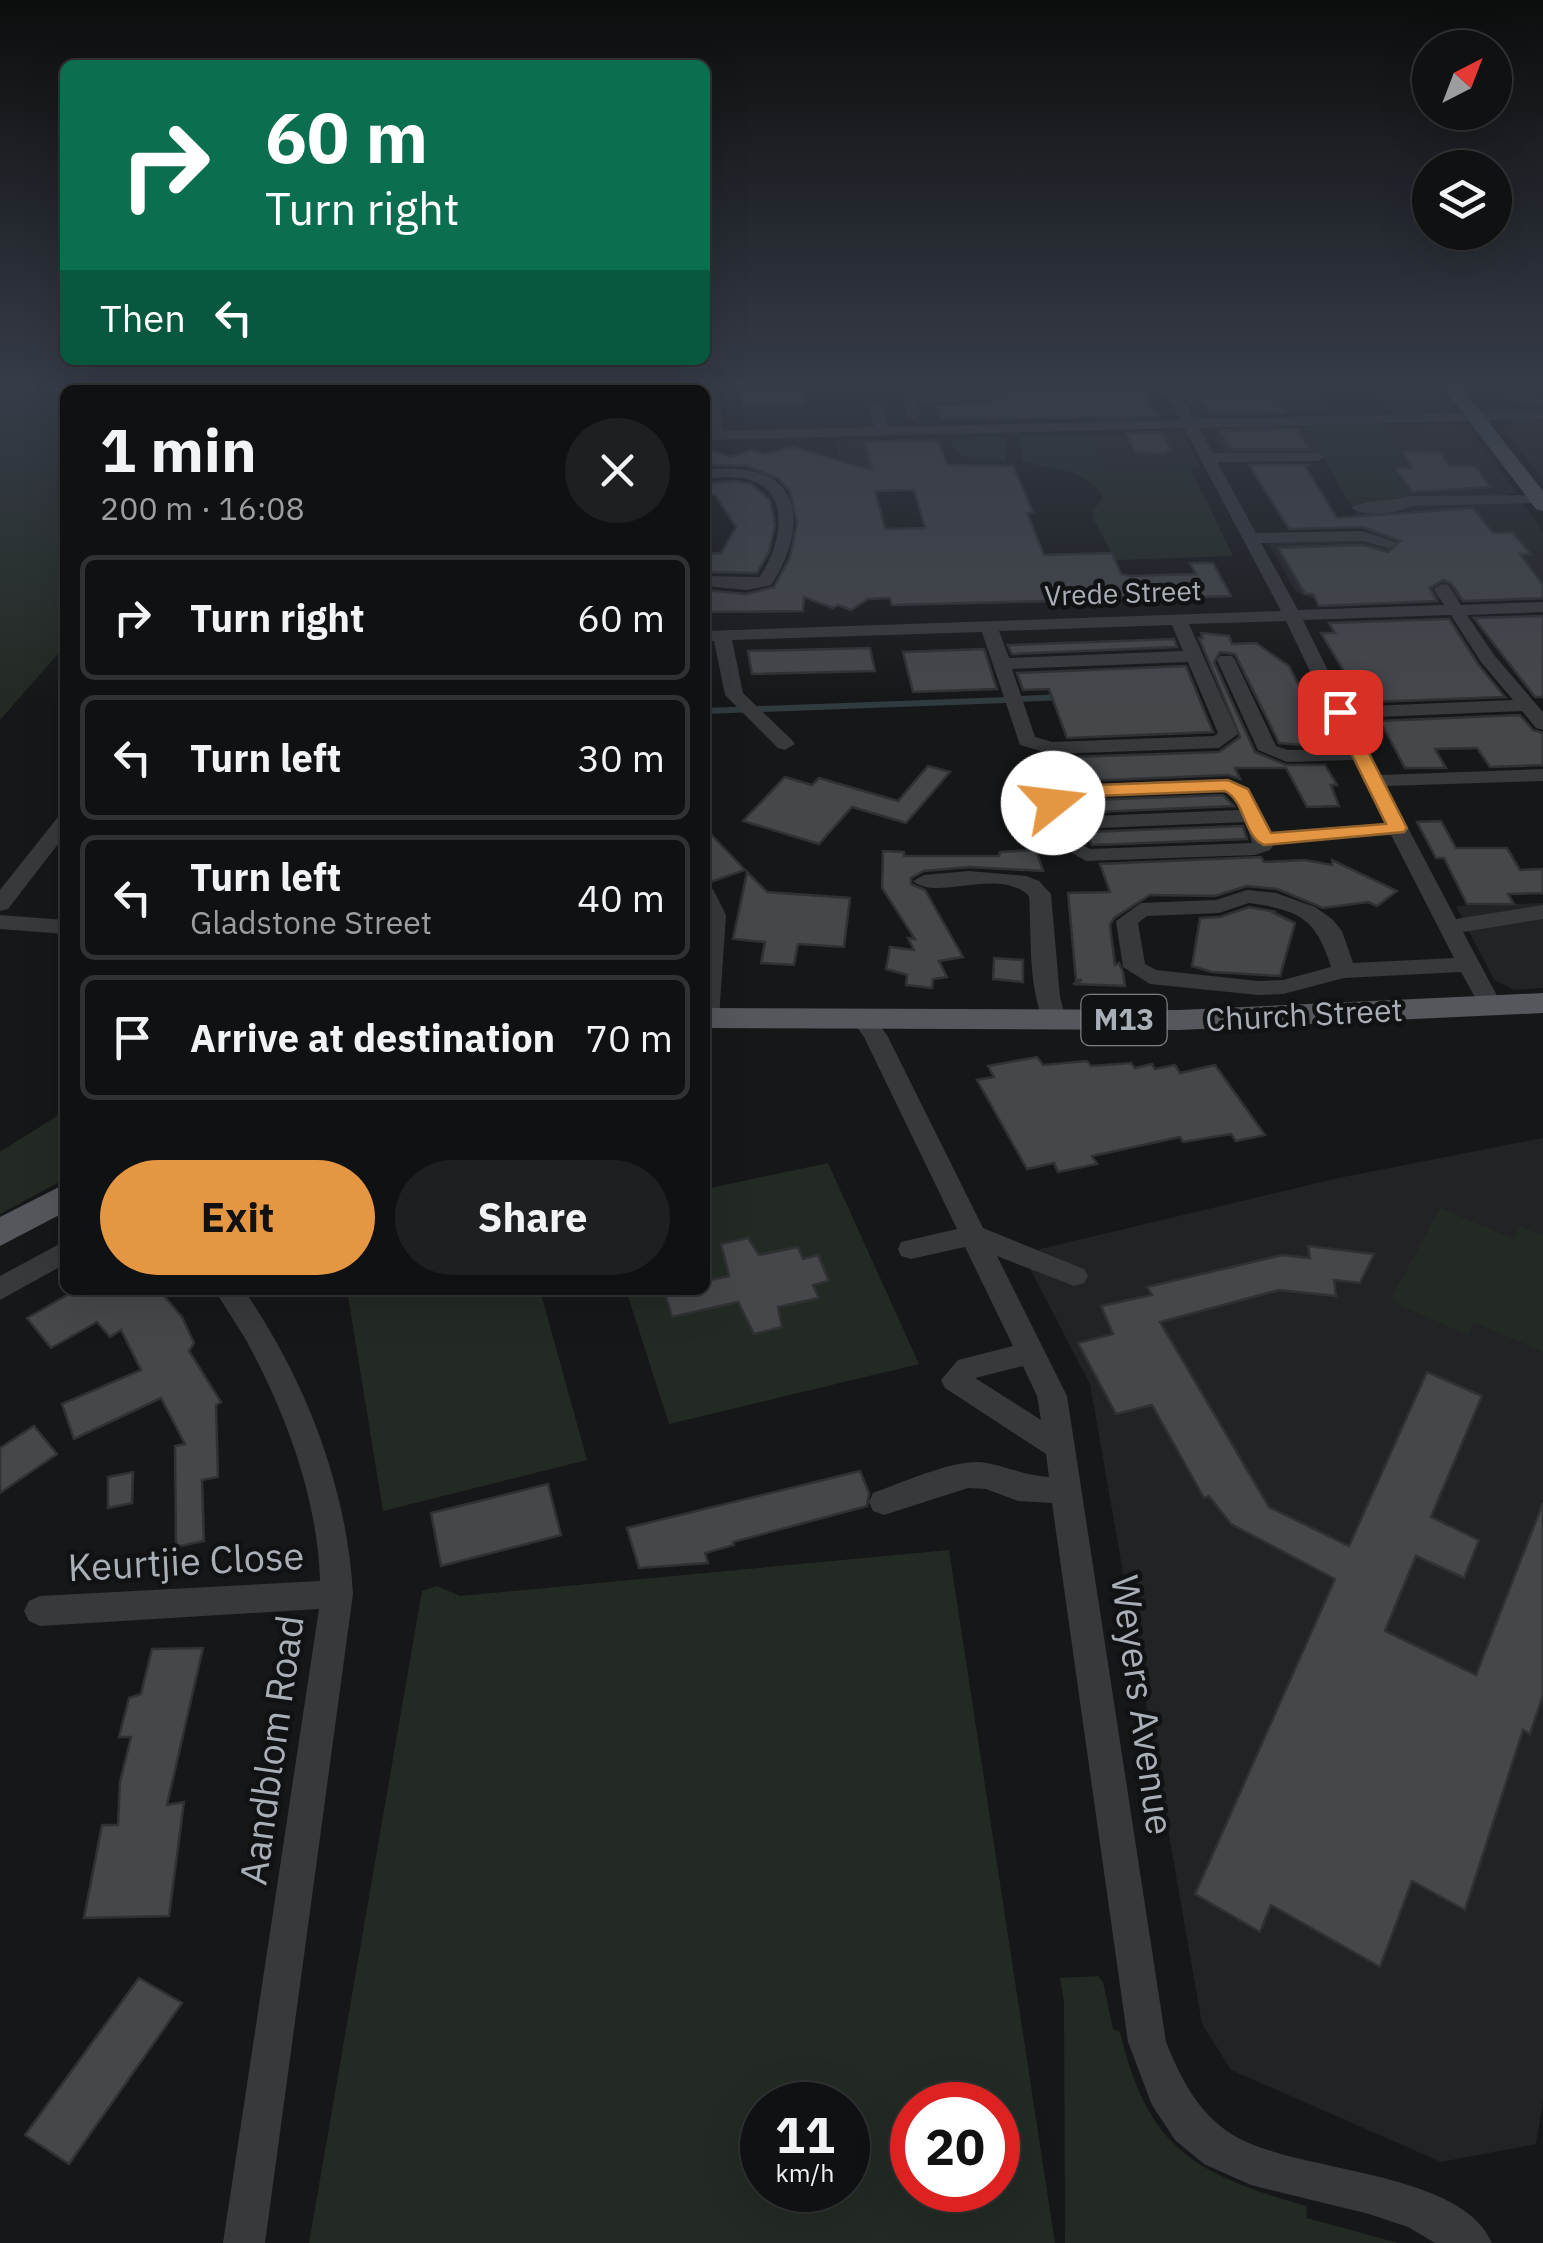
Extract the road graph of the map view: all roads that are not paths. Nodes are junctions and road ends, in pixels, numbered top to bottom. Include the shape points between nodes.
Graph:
1 (776, 493) edge
2 (1227, 493) edge
3 (1540, 502) edge
4 (1359, 508) dead end
5 (1251, 538) junction
6 (1390, 543) dead end
7 (710, 582) edge
8 (1442, 588) dead end
9 (1543, 607) edge
10 (1455, 609) junction
11 (1290, 615) junction
12 (1178, 619) junction
13 (989, 626) junction
14 (713, 636) edge
15 (1194, 656) junction
16 (1226, 660) dead end
17 (1002, 664) junction
18 (1528, 705) junction
19 (1340, 712) junction
20 (1543, 724) edge
21 (785, 744) dead end
22 (1360, 754) junction
23 (1543, 775) edge
24 (1373, 782) junction
25 (1253, 816) junction
26 (1060, 823) junction
27 (60, 827) edge
28 (1397, 828) junction
29 (1264, 839) junction
30 (924, 881) dead end
31 (0, 904) edge
32 (710, 904) edge
33 (1543, 912) edge
34 (1511, 917) junction
35 (0, 922) edge
36 (1449, 926) junction
37 (60, 927) edge
38 (1543, 928) edge
39 (710, 938) edge
40 (1469, 964) junction
41 (1344, 971) junction
42 (1543, 1002) edge
43 (1490, 1005) junction
44 (710, 1018) edge
45 (863, 1019) junction
46 (1054, 1020) junction
47 (60, 1199) edge
48 (0, 1234) edge
49 (973, 1235) junction
50 (911, 1249) dead end
51 (60, 1254) edge
52 (1074, 1276) dead end
53 (0, 1289) edge
54 (231, 1295) edge
55 (1033, 1352) junction
56 (1062, 1449) junction
57 (1068, 1491) junction
58 (884, 1502) dead end
59 (337, 1594) junction
60 (40, 1610) dead end
61 (244, 2243) edge
62 (1471, 2243) edge

1 - 7 street via 787,530 784,552 765,580 747,586
2 - 5 street
3 - 4 street via 1409,501
5 - 6 street via 1363,536
5 - 11 street
8 - 10 street
9 - 10 street, Vrede Street
10 - 11 street, Vrede Street
10 - 18 street
11 - 12 street, Vrede Street
11 - 19 street
12 - 13 street, Vrede Street
12 - 15 street
13 - 14 street, Vrede Street
13 - 17 street
14 - 21 street via 729,685
15 - 17 street
15 - 17 street via 1228,734 1219,742 1035,745 1024,737
16 - 22 street via 1268,750 1287,756
18 - 19 street
18 - 20 street
19 - 22 street
22 - 24 street
23 - 24 street
24 - 28 street
25 - 26 street
25 - 26 street via 1242,793 1228,786 1070,791 1054,800
25 - 29 street
26 - 29 street via 1070,848 1086,855 1255,849
27 - 31 street
28 - 29 street
28 - 36 street
30 - 46 street via 1013,877 1035,885
32 - 39 street
33 - 34 street
34 - 36 street
34 - 38 street
35 - 37 street
36 - 40 street
40 - 41 street
40 - 43 street
41 - 41 street via 1258,988 1150,977 1134,968 1127,921 1141,910 1219,906 1248,896 1276,900 1331,931
42 - 43 main road, Church Street / M13
43 - 46 main road, Church Street / M13 via 1258,1018
44 - 45 main road, Church Street / M13
45 - 46 main road, Church Street / M13
45 - 49 street, Weyers Avenue
47 - 48 main road
49 - 50 street
49 - 52 street
49 - 55 street, Weyers Avenue
51 - 53 street
54 - 59 street, Aandblom Road via 288,1396 333,1534
55 - 56 street, Weyers Avenue via 1052,1396
55 - 56 street via 961,1374
56 - 57 street, Weyers Avenue
57 - 58 street via 968,1475
57 - 62 street, Weyers Avenue via 1147,2042 1170,2103 1188,2127 1229,2156 1413,2208
59 - 60 street, Keurtjie Close
59 - 61 street, Aandblom Road

